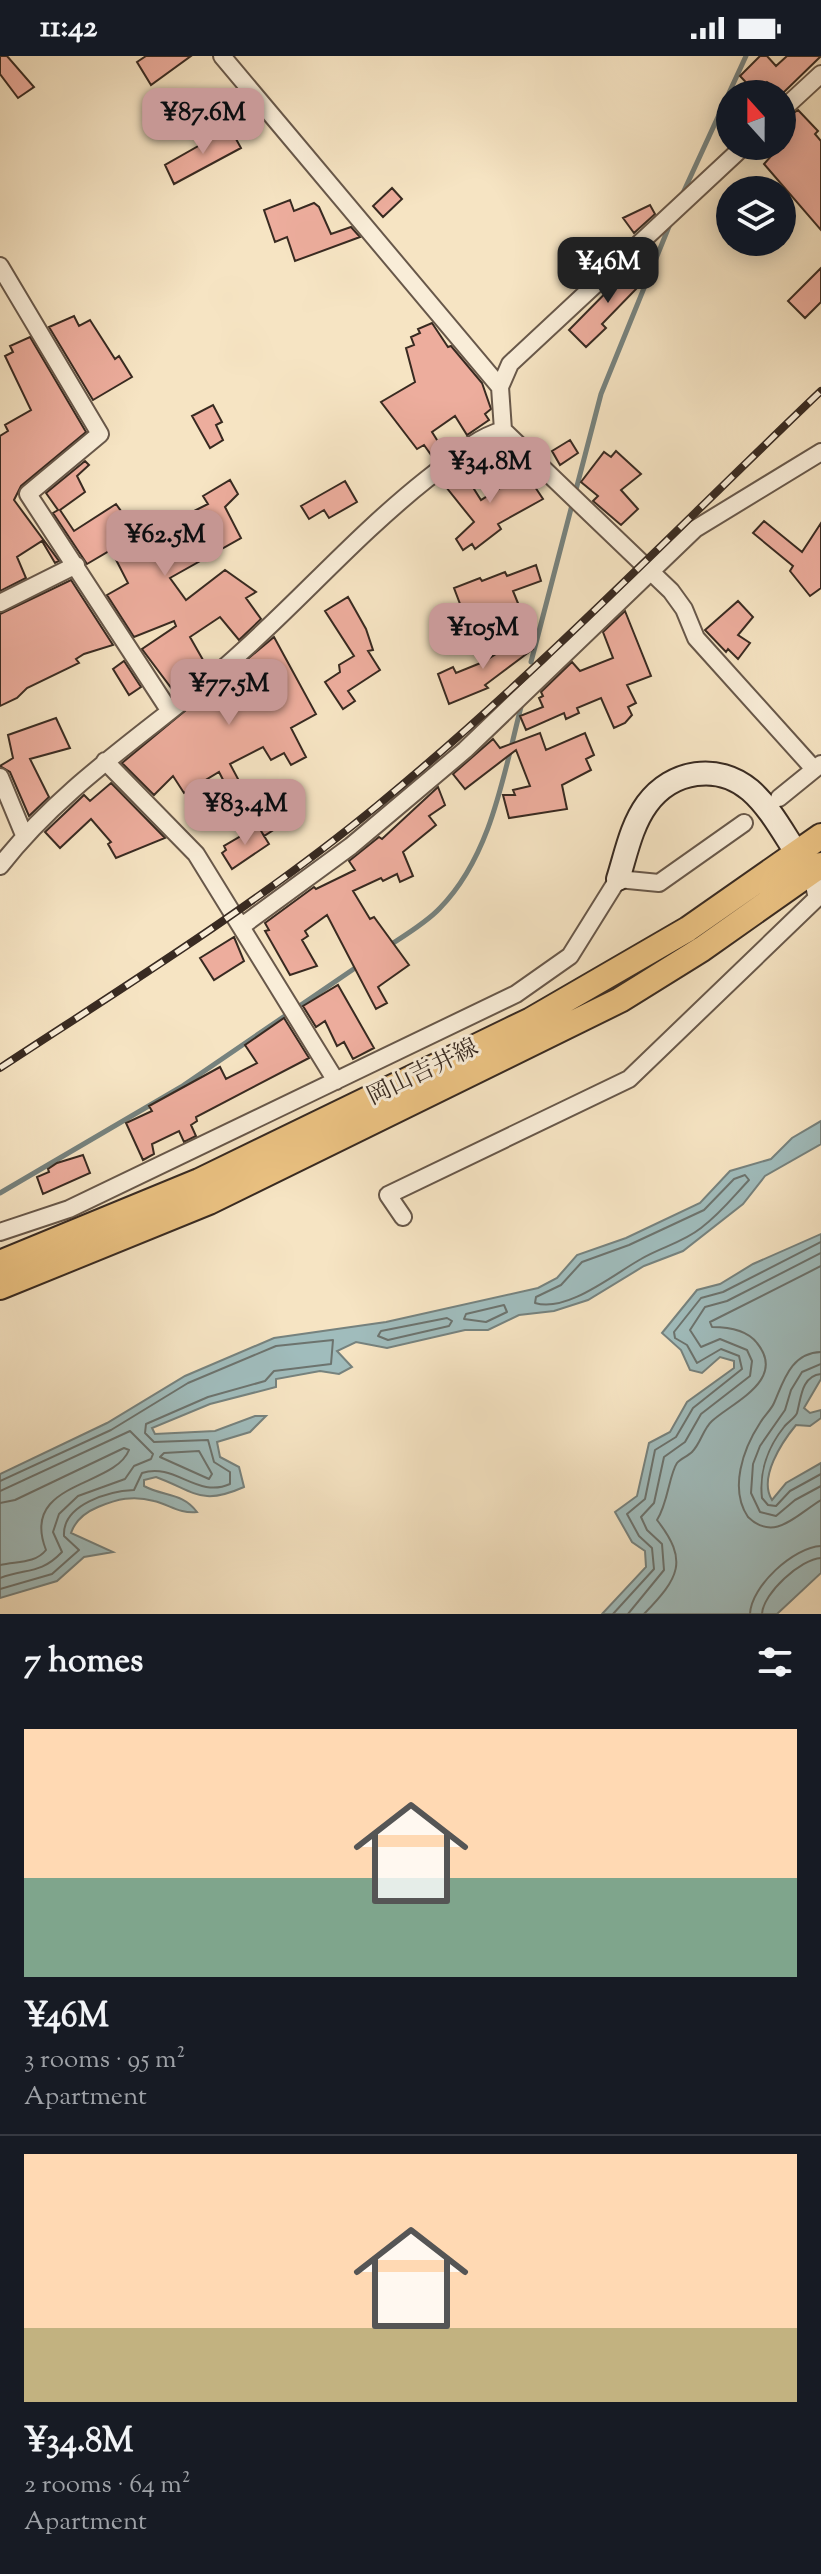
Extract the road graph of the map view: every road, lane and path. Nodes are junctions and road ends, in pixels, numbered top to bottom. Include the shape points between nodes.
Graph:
1 (222, 56) edge
2 (821, 74) edge
3 (796, 97) edge
4 (729, 160) edge
5 (0, 266) edge
6 (500, 387) junction
7 (503, 430) junction
8 (821, 452) edge
9 (76, 565) junction
10 (650, 572) junction
11 (0, 603) edge
12 (169, 710) junction
13 (105, 761) junction
14 (817, 767) edge
15 (0, 777) edge
16 (779, 798) dead end
17 (744, 823) dead end
18 (24, 835) junction
19 (821, 836) edge
20 (810, 864) edge
21 (0, 866) edge
22 (618, 879) junction
23 (242, 926) junction
24 (336, 1081) junction
25 (403, 1217) dead end
26 (0, 1232) edge
27 (0, 1263) edge
28 (0, 1287) edge

1 - 6 street
2 - 3 street
4 - 6 street via 510,364
5 - 9 street via 100,434 28,494
6 - 7 street
7 - 10 street
7 - 12 street via 481,436 382,515 228,664
8 - 10 street via 695,529
9 - 11 street
9 - 12 street
10 - 14 street via 684,609 696,638
10 - 23 street via 465,750 351,846
12 - 13 street
13 - 18 street
13 - 23 street via 196,854
14 - 16 street
15 - 18 street
17 - 22 street via 659,883
18 - 21 street
19 - 20 main road, 岡山吉井線
20 - 22 street via 750,790 707,771 666,785 648,803
20 - 25 street via 817,898 629,1079 388,1195
20 - 27 main road, 岡山吉井線 via 531,1020 199,1181
20 - 28 main road, 岡山吉井線 via 702,949 620,1000 209,1202
22 - 24 street via 570,956 516,994
23 - 24 street
24 - 26 street via 69,1209

